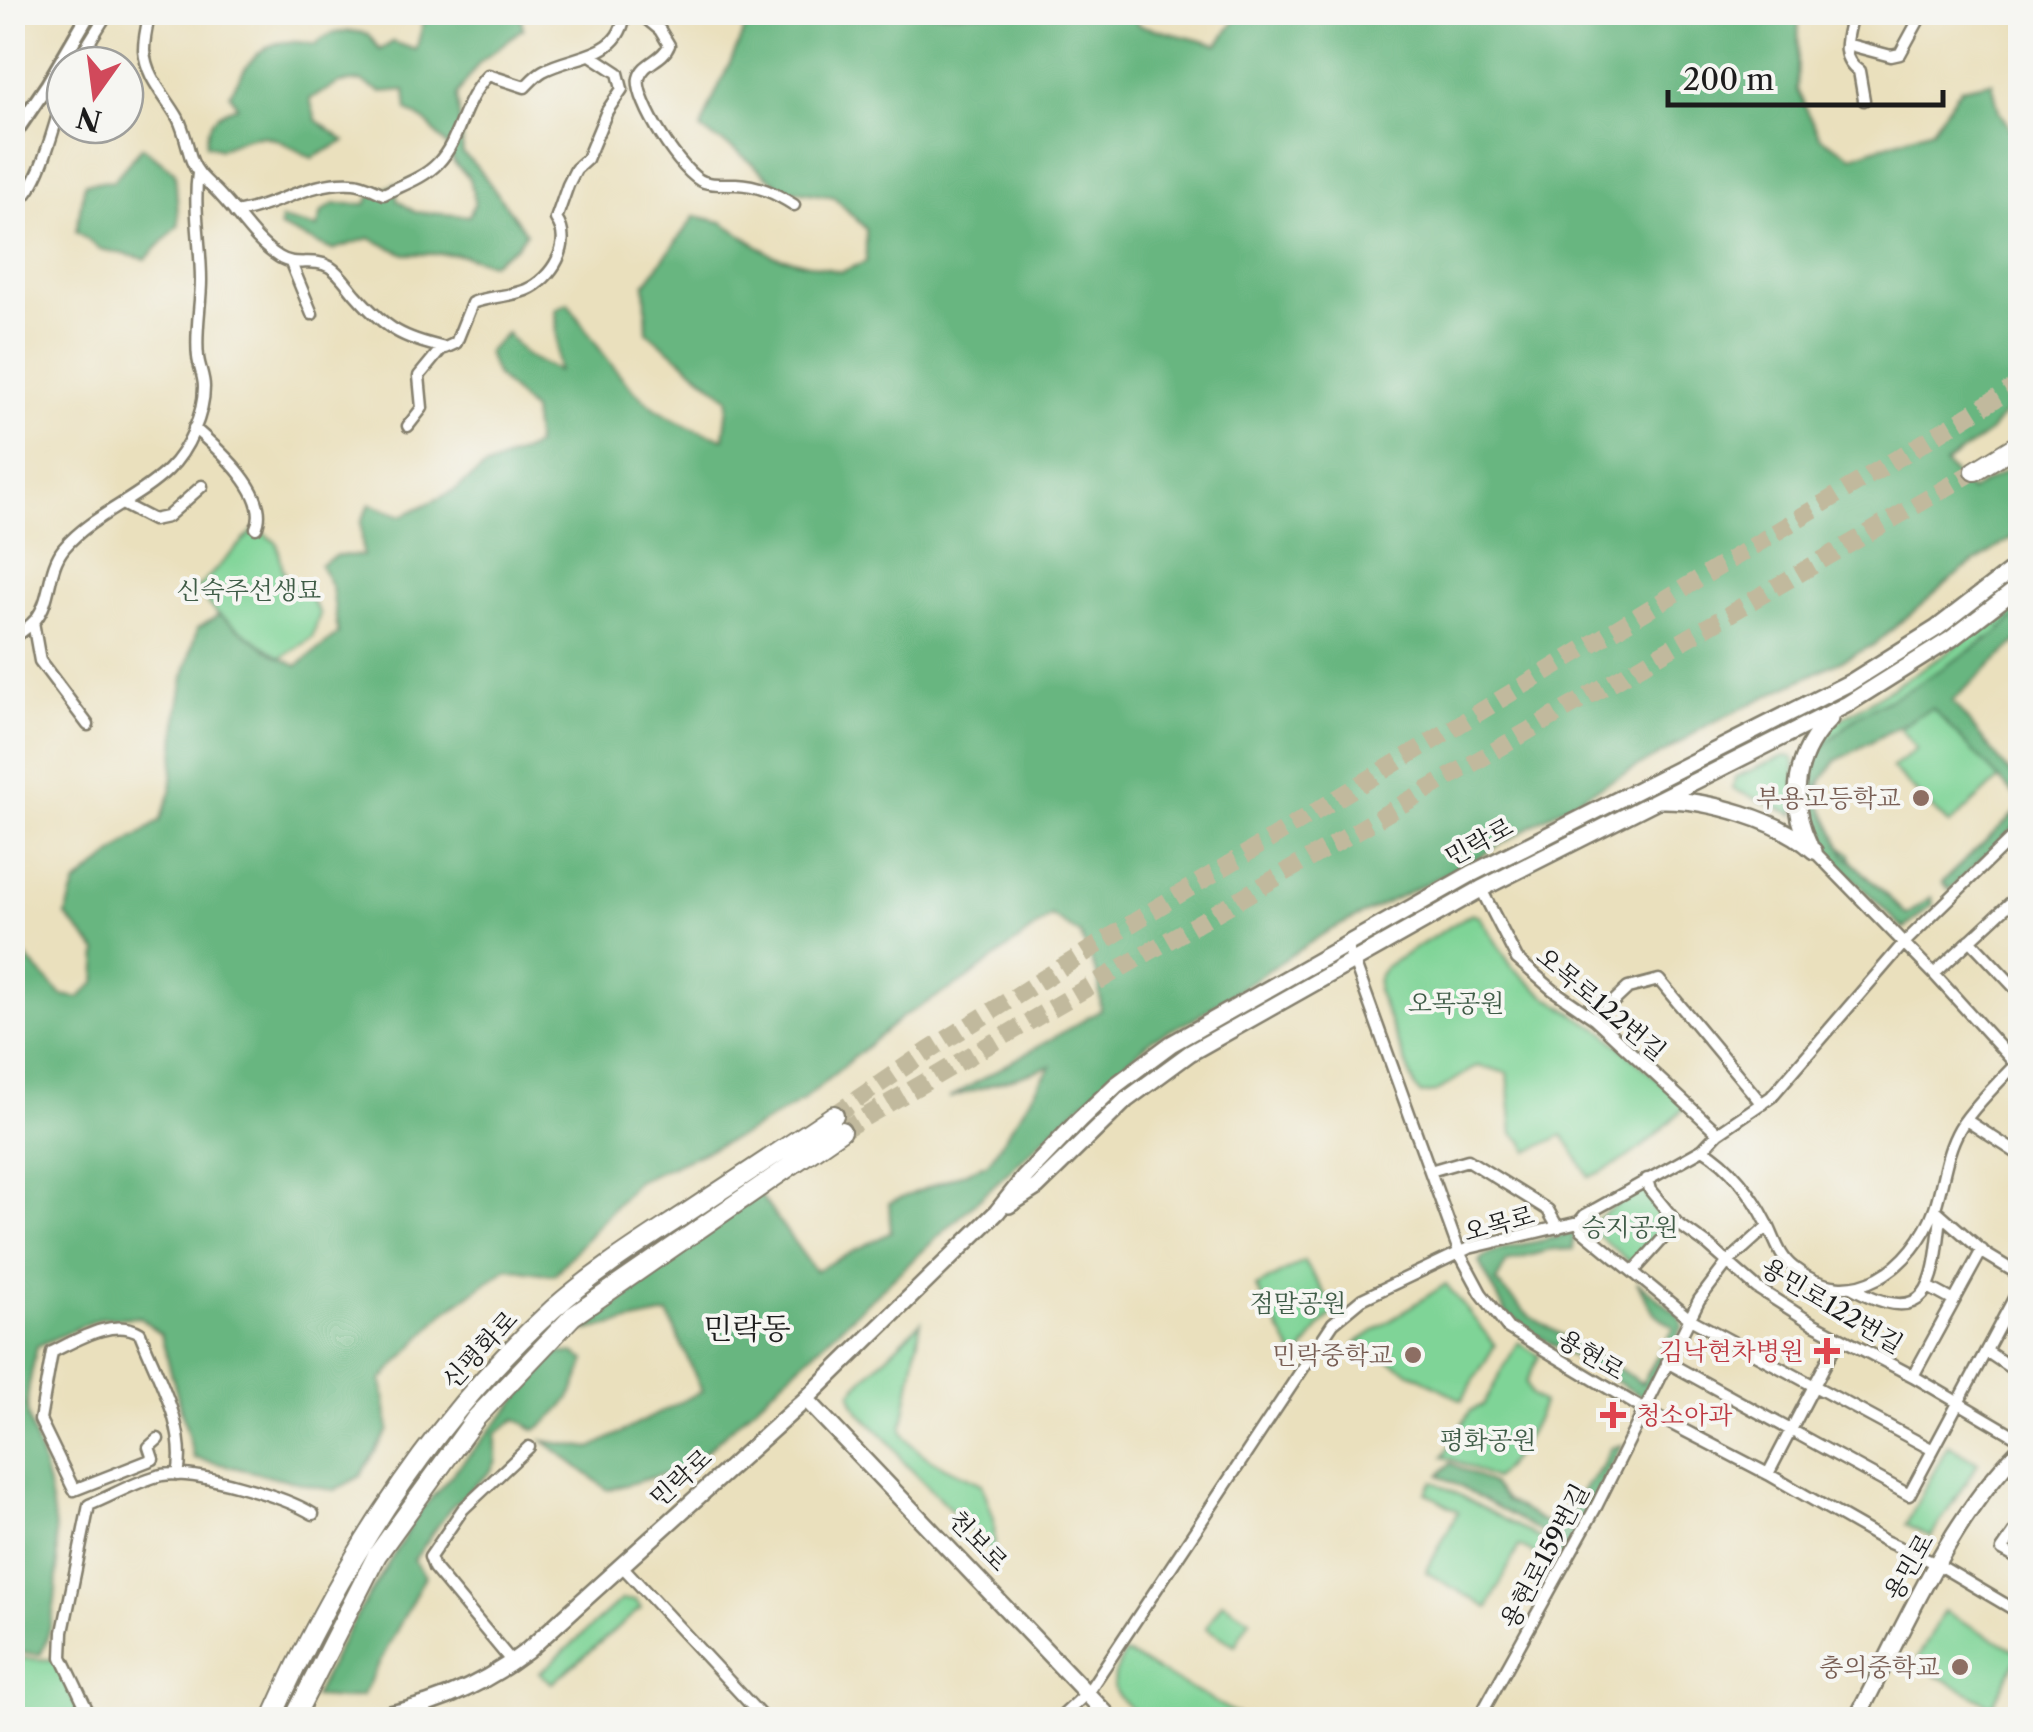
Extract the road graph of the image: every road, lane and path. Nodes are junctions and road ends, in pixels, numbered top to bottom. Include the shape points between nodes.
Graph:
1 (20, 12) edge
2 (90, 12) edge
3 (108, 12) edge
4 (150, 12) edge
5 (625, 12) edge
6 (638, 12) edge
7 (1852, 12) edge
8 (1923, 12) edge
9 (12, 24) edge
10 (1846, 44) junction
11 (87, 45) edge
12 (592, 56) junction
13 (1864, 100) dead end
14 (12, 137) edge
15 (46, 145) edge
16 (198, 172) junction
17 (794, 205) dead end
18 (12, 206) edge
19 (235, 214) junction
20 (291, 263) junction
21 (312, 314) dead end
22 (442, 348) junction
23 (408, 426) dead end
24 (194, 428) junction
25 (2020, 444) edge
26 (1975, 470) tunnel mouth
27 (202, 486) dead end
28 (124, 505) junction
29 (256, 528) dead end
30 (2020, 564) edge
31 (2020, 586) edge
32 (33, 622) junction
33 (12, 639) edge
34 (1846, 705) junction
35 (88, 725) dead end
36 (1695, 780) junction
37 (1652, 802) junction
38 (1716, 809) junction
39 (2019, 834) edge
40 (1814, 851) junction
41 (1481, 890) junction
42 (2020, 894) edge
43 (2010, 904) junction
44 (2020, 916) edge
45 (1970, 940) junction
46 (1903, 944) junction
47 (1350, 954) junction
48 (1934, 974) junction
49 (2020, 993) edge
50 (1596, 1019) junction
51 (2019, 1065) edge
52 (1762, 1104) junction
53 (1966, 1120) junction
54 (1718, 1133) junction
55 (1703, 1149) junction
56 (2020, 1155) edge
57 (1430, 1171) junction
58 (1647, 1179) junction
59 (1938, 1212) junction
60 (1579, 1222) junction
61 (1677, 1223) junction
62 (1768, 1226) junction
63 (1558, 1228) junction
64 (1982, 1250) junction
65 (1460, 1254) junction
66 (1727, 1263) junction
67 (1633, 1272) junction
68 (2020, 1276) edge
69 (2020, 1287) edge
70 (1852, 1288) junction
71 (1930, 1288) junction
72 (1954, 1301) junction
73 (1690, 1319) junction
74 (1838, 1338) junction
75 (1986, 1351) junction
76 (1667, 1362) junction
77 (2020, 1374) edge
78 (1913, 1376) junction
79 (1812, 1387) junction
80 (806, 1398) junction
81 (1958, 1403) junction
82 (1643, 1409) junction
83 (1789, 1431) junction
84 (158, 1439) dead end
85 (2020, 1440) edge
86 (2020, 1449) edge
87 (525, 1450) dead end
88 (1933, 1450) junction
89 (1768, 1474) junction
90 (178, 1475) junction
91 (312, 1514) dead end
92 (2020, 1524) edge
93 (2020, 1560) edge
94 (1937, 1564) junction
95 (621, 1565) junction
96 (2020, 1613) edge
97 (512, 1662) junction
98 (1088, 1692) junction
99 (92, 1720) edge
100 (271, 1720) edge
101 (293, 1720) edge
102 (360, 1720) edge
103 (765, 1720) edge
104 (1058, 1720) edge
105 (1112, 1720) edge
106 (1478, 1720) edge
107 (1856, 1720) edge

1 - 9 street
2 - 14 street
3 - 11 street
4 - 16 street via 148,67 182,126
5 - 12 street via 614,40
6 - 17 street via 669,45 645,67 638,87 691,175 705,183 755,186
7 - 10 street
8 - 10 street via 1900,54
10 - 13 street
12 - 19 street via 538,73 525,87 488,75 473,90 438,163 384,194 357,182 336,184
12 - 22 street via 618,73 622,89 568,185 556,219 564,246 542,280 472,303 456,343
15 - 18 street via 29,192
16 - 19 street
16 - 24 street via 198,356 204,386
19 - 20 street
20 - 21 street
20 - 22 street via 329,266 389,329
22 - 23 street via 419,376 422,408
24 - 28 street via 169,469
24 - 29 street via 250,489 258,506
25 - 26 highway
27 - 28 street via 167,517 153,520
28 - 32 street via 63,550
30 - 47 main road, 민락로 via 1851,682 1470,874
31 - 34 main road, 민락로
32 - 33 street
32 - 35 street via 40,661
34 - 36 main road, 민락로
34 - 40 main road via 1811,741 1799,776 1797,811
36 - 37 main road, 민락로
36 - 38 main road
37 - 38 main road
37 - 41 main road, 민락로
38 - 40 main road via 1766,820
39 - 46 street, 오목로
40 - 46 street
41 - 47 main road, 민락로
41 - 50 street, 오목로122번길 via 1517,959
42 - 43 street
43 - 44 street
43 - 45 street
45 - 48 street
45 - 49 street
46 - 48 street
46 - 52 street, 오목로
47 - 57 street, 용현로
47 - 80 main road, 민락로 via 1171,1044 1131,1074
48 - 51 street
50 - 52 street via 1628,988 1659,980
50 - 54 street, 오목로122번길
51 - 53 street
52 - 54 street, 오목로
53 - 56 street
53 - 59 street via 1948,1158
54 - 55 street, 오목로
55 - 58 street, 오목로
55 - 62 street via 1741,1184
57 - 63 street via 1468,1160 1548,1210
57 - 65 street, 용현로
58 - 60 street, 오목로
58 - 61 street, 용민로122번길
59 - 64 street
59 - 70 street via 1907,1255 1864,1287
59 - 71 street
60 - 63 street, 오목로
60 - 67 street
61 - 66 street, 용민로122번길
61 - 67 street
62 - 66 street, 용현로159번길
62 - 70 street via 1793,1268 1824,1284
63 - 65 street, 오목로
64 - 68 street
64 - 72 street
65 - 82 street, 용현로 via 1508,1328
65 - 98 street, 오목로 via 1362,1299 1333,1323
66 - 73 street, 용현로159번길
66 - 74 street, 용민로122번길
67 - 73 street
69 - 75 street
70 - 71 street via 1902,1304 1919,1301
71 - 72 street
72 - 78 street
73 - 76 street, 용현로159번길
73 - 79 street
74 - 78 street, 용민로122번길
74 - 79 street
75 - 77 street
75 - 81 street
76 - 82 street, 용현로159번길
76 - 83 street
78 - 81 street, 용민로122번길
79 - 83 street
79 - 88 street
80 - 95 main road, 민락로
80 - 98 main road, 천보로
81 - 85 street, 용민로122번길
81 - 88 street
82 - 89 street, 용현로
82 - 106 street, 용현로159번길
83 - 88 street via 1908,1495
83 - 89 street
84 - 90 street via 148,1447 152,1459 74,1490 40,1420 52,1352 96,1331 140,1332 172,1414 182,1457
86 - 94 main road, 용민로
87 - 97 street via 463,1510 430,1557
89 - 94 street, 용현로
90 - 91 street via 291,1500
90 - 99 street via 89,1505 62,1657
92 - 93 street via 2002,1550
94 - 96 street, 용현로
94 - 107 main road, 용민로
95 - 97 main road, 민락로
95 - 103 street
97 - 102 main road, 민락로 via 449,1698
98 - 104 street, 오목로
98 - 105 main road, 천보로
100 - 101 highway, 신평화로 via 348,1568 469,1395 554,1308 628,1251 838,1123 574,1316 475,1419 377,1556

